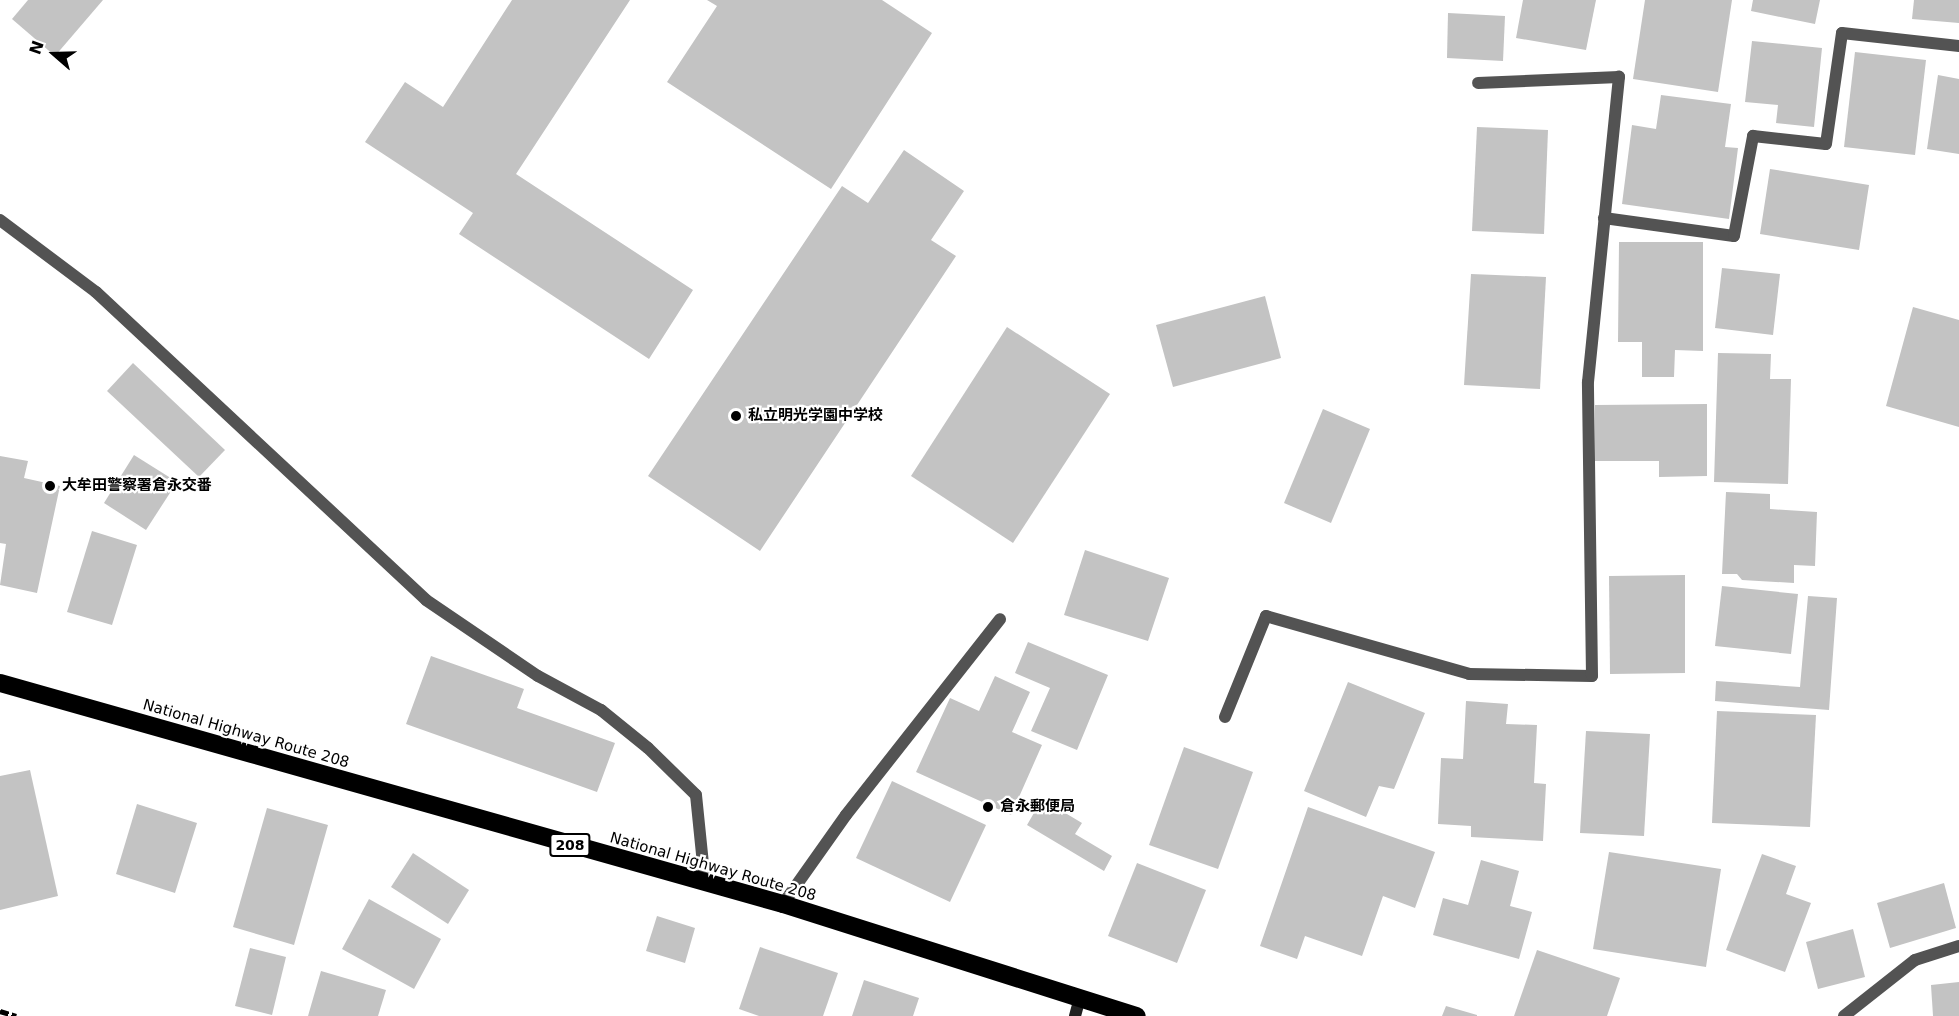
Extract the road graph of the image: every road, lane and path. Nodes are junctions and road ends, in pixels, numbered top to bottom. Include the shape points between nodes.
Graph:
1 (1959, 46) edge
2 (1478, 83) dead end
3 (1604, 218) junction
4 (0, 220) edge
5 (1000, 619) dead end
6 (0, 683) edge
7 (1225, 717) dead end
8 (705, 884) junction
9 (783, 904) junction
10 (1959, 946) edge
11 (1080, 997) junction
12 (1075, 1016) edge
13 (1137, 1016) edge
14 (1844, 1016) edge

1 - 3 street via 1842,33 1826,144 1753,136 1734,236
2 - 3 street via 1619,77
3 - 7 street via 1588,382 1592,676 1469,674 1266,616
4 - 8 street via 96,292 426,600 538,676 601,710 648,748 696,795
5 - 9 street via 846,815
6 - 8 highway, National Highway Route 208 / 208
8 - 9 highway, National Highway Route 208 / 208
9 - 11 highway, National Highway Route 208 / 208
10 - 14 street via 1915,960
11 - 12 street
11 - 13 highway, National Highway Route 208 / 208

